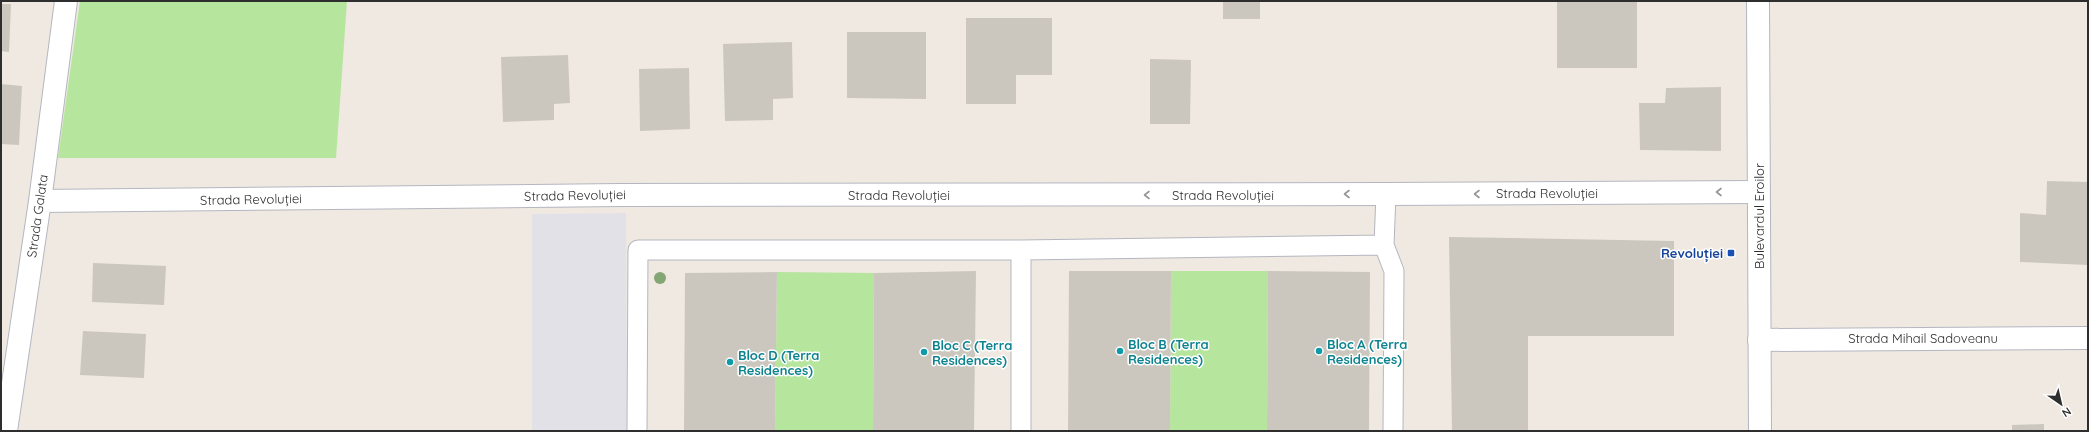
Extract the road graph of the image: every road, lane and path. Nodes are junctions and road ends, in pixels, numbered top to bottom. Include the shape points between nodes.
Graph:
1 (66, 1) edge
2 (1758, 1) edge
3 (1758, 192) junction
4 (1386, 194) junction
5 (40, 201) junction
6 (1384, 244) junction
7 (1021, 250) junction
8 (2088, 338) edge
9 (1759, 340) junction
10 (5, 418) edge
11 (637, 431) edge
12 (1021, 431) edge
13 (1393, 431) edge
14 (1760, 431) edge

1 - 5 street, Strada Galata
2 - 3 street, Bulevardul Eroilor
3 -> 4 street, Strada Revoluției
3 - 9 street, Bulevardul Eroilor
4 -> 5 street, Strada Revoluției via 621,195
4 - 6 lane
5 - 10 street, Strada Galata
6 - 7 lane
6 - 13 lane via 1394,271
7 - 11 lane via 638,250
7 - 12 lane
8 - 9 street, Strada Mihail Sadoveanu
9 - 14 street, Bulevardul Eroilor

